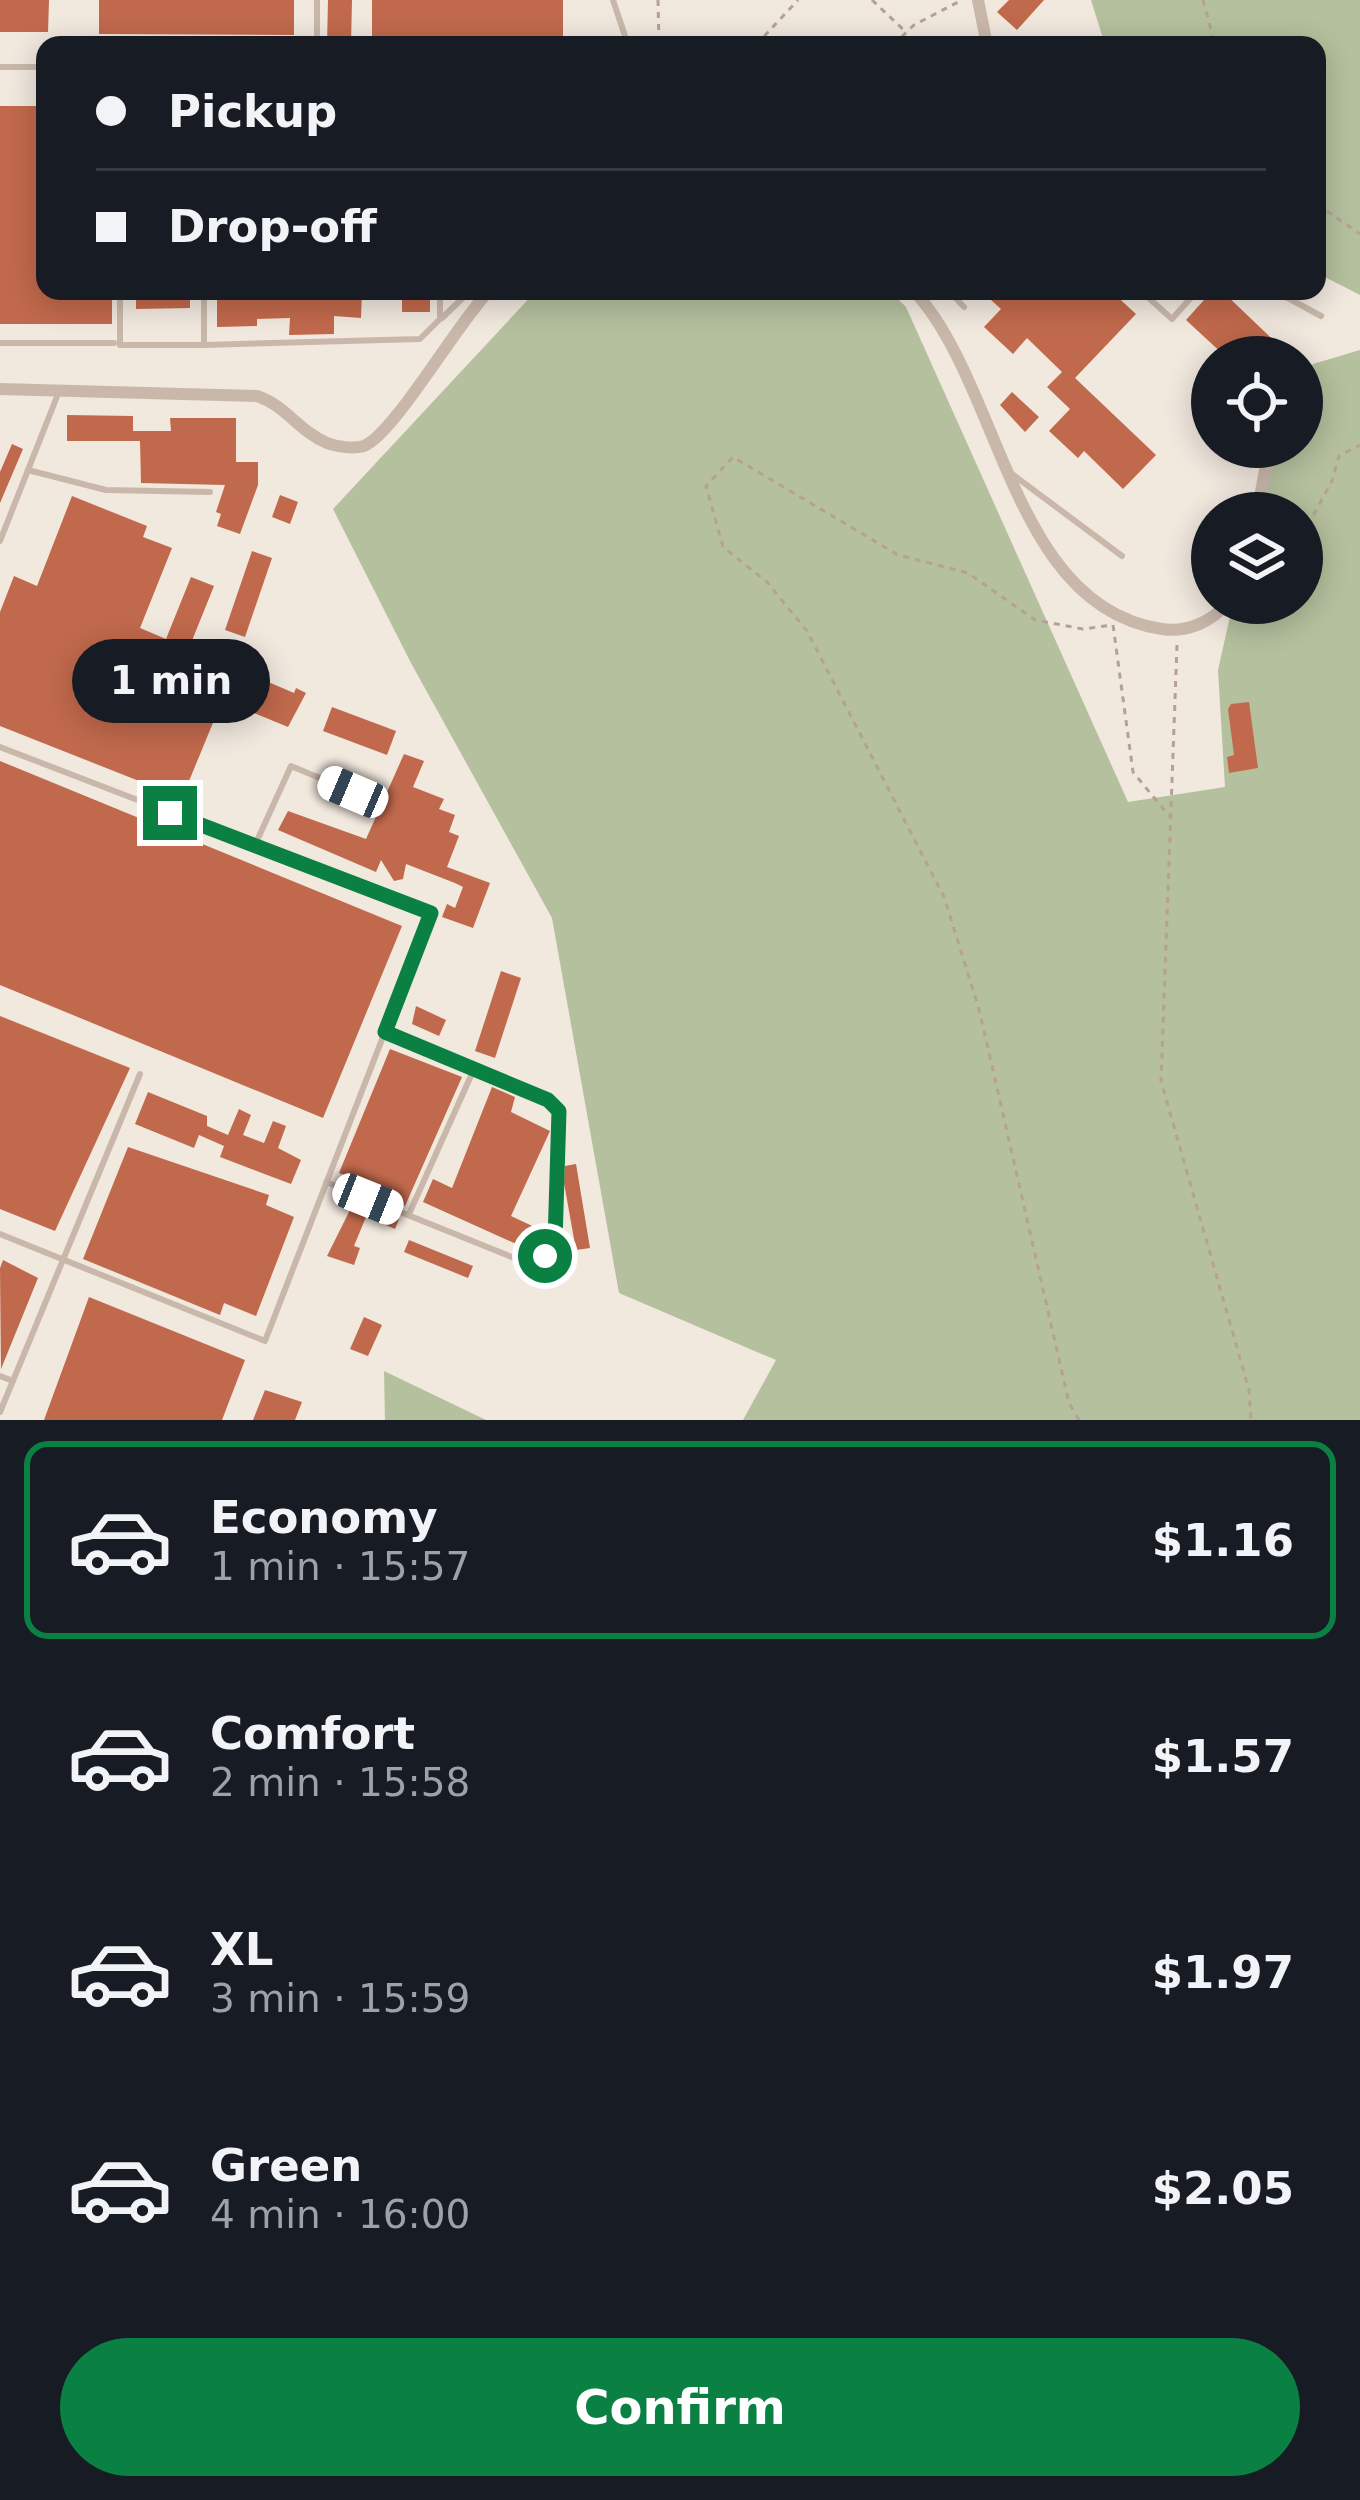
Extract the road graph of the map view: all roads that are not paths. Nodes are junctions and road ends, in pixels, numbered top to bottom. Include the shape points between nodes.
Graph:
1 (317, 0) edge
2 (613, 0) edge
3 (978, 0) edge
4 (317, 36) edge
5 (625, 36) edge
6 (985, 36) edge
7 (0, 67) edge
8 (36, 67) edge
9 (120, 300) edge
10 (204, 300) edge
11 (440, 300) edge
12 (460, 300) edge
13 (481, 300) edge
14 (923, 300) edge
15 (957, 300) edge
16 (1151, 300) edge
17 (1190, 300) edge
18 (1292, 300) edge
19 (964, 307) dead end
20 (1321, 316) dead end
21 (440, 319) junction
22 (0, 343) edge
23 (114, 343) dead end
24 (204, 345) junction
25 (0, 389) edge
26 (60, 390) junction
27 (28, 470) junction
28 (1009, 472) junction
29 (210, 492) dead end
30 (0, 541) edge
31 (1122, 556) dead end
32 (1196, 624) edge
33 (0, 748) edge
34 (353, 792) dead end
35 (255, 845) junction
36 (385, 1032) junction
37 (474, 1070) junction
38 (140, 1075) dead end
39 (326, 1182) junction
40 (409, 1215) junction
41 (0, 1234) edge
42 (63, 1259) junction
43 (0, 1376) edge
44 (13, 1381) junction
45 (0, 1412) edge

1 - 4 lane
2 - 5 lane
3 - 6 street
7 - 8 lane
9 - 24 lane via 120,345
10 - 24 lane
11 - 21 lane
12 - 21 lane
13 - 26 street via 365,446 327,443 257,396
14 - 28 street via 960,360
15 - 19 lane
16 - 17 lane via 1172,319
18 - 20 lane
21 - 24 lane via 420,339
22 - 23 lane
25 - 26 street
26 - 27 lane
27 - 29 lane via 106,490
27 - 30 lane
28 - 31 lane
28 - 32 street via 1045,547 1105,608 1139,626 1178,632
33 - 35 lane
34 - 35 lane via 291,766
35 - 36 lane via 431,913
36 - 37 lane
36 - 39 lane
37 - 40 lane
37 - 40 lane via 559,1111 553,1247 524,1262
38 - 42 lane
39 - 40 lane
39 - 42 lane via 265,1341
41 - 42 lane
42 - 44 lane
43 - 44 lane
44 - 45 lane

